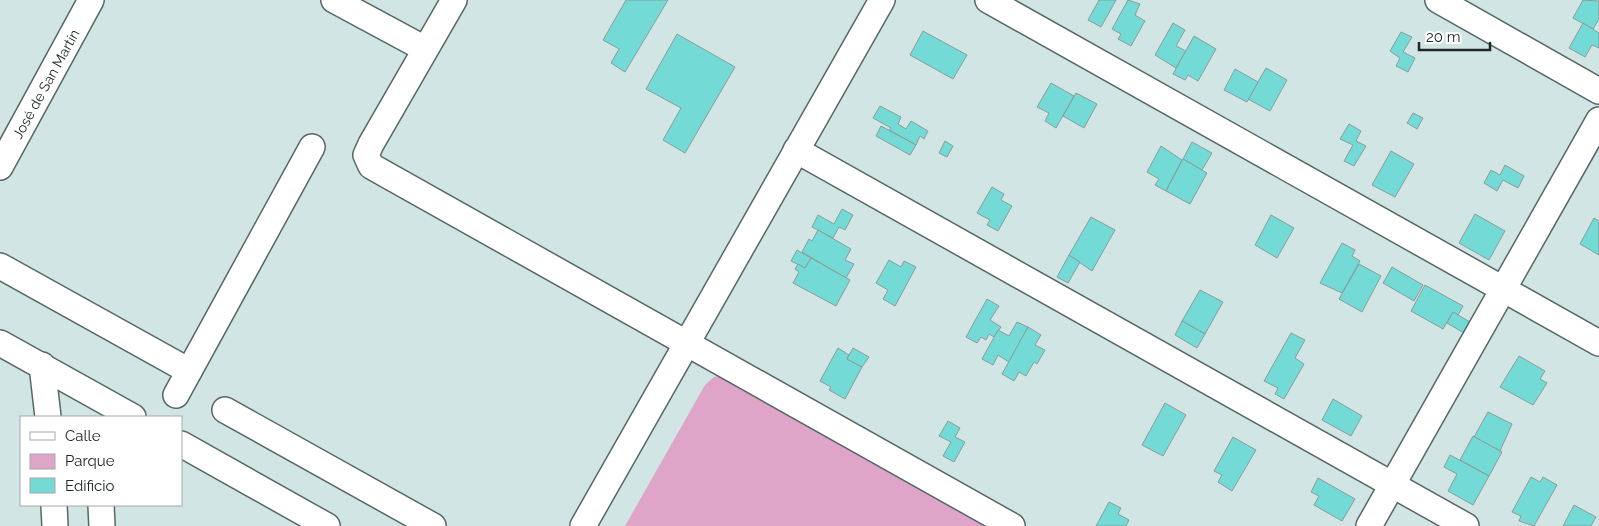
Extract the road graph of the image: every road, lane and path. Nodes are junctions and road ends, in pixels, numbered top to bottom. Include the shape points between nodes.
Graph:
1 (91, 0) edge
2 (334, 0) edge
3 (454, 0) edge
4 (882, 0) edge
5 (988, 0) edge
6 (1438, 0) edge
7 (362, 6) edge
8 (426, 49) junction
9 (1599, 91) edge
10 (1599, 120) edge
11 (312, 147) dead end
12 (796, 150) junction
13 (0, 167) edge
14 (0, 266) edge
15 (1503, 289) junction
16 (0, 343) edge
17 (1599, 343) edge
18 (687, 344) junction
19 (42, 365) junction
20 (189, 371) junction
21 (176, 395) dead end
22 (96, 407) edge
23 (224, 410) dead end
24 (48, 416) edge
25 (129, 416) edge
26 (182, 445) edge
27 (1393, 485) junction
28 (54, 506) edge
29 (101, 506) edge
30 (55, 526) edge
31 (102, 526) edge
32 (327, 526) edge
33 (433, 526) edge
34 (583, 526) edge
35 (1012, 526) edge
36 (1369, 526) edge
37 (1466, 526) edge

1 - 13 street, José de San Martín
2 - 7 street
3 - 8 street
4 - 12 street
5 - 15 street
6 - 9 street
7 - 8 street
8 - 18 street via 371,144 366,155 371,166
10 - 15 street
11 - 20 street
12 - 18 street
12 - 27 street
14 - 20 street
15 - 17 street
15 - 27 street
16 - 19 street
18 - 34 street
18 - 35 street
19 - 22 street
19 - 24 street
20 - 21 street
22 - 25 street
23 - 33 street
26 - 32 street
27 - 36 street
27 - 37 street
28 - 30 street
29 - 31 street

